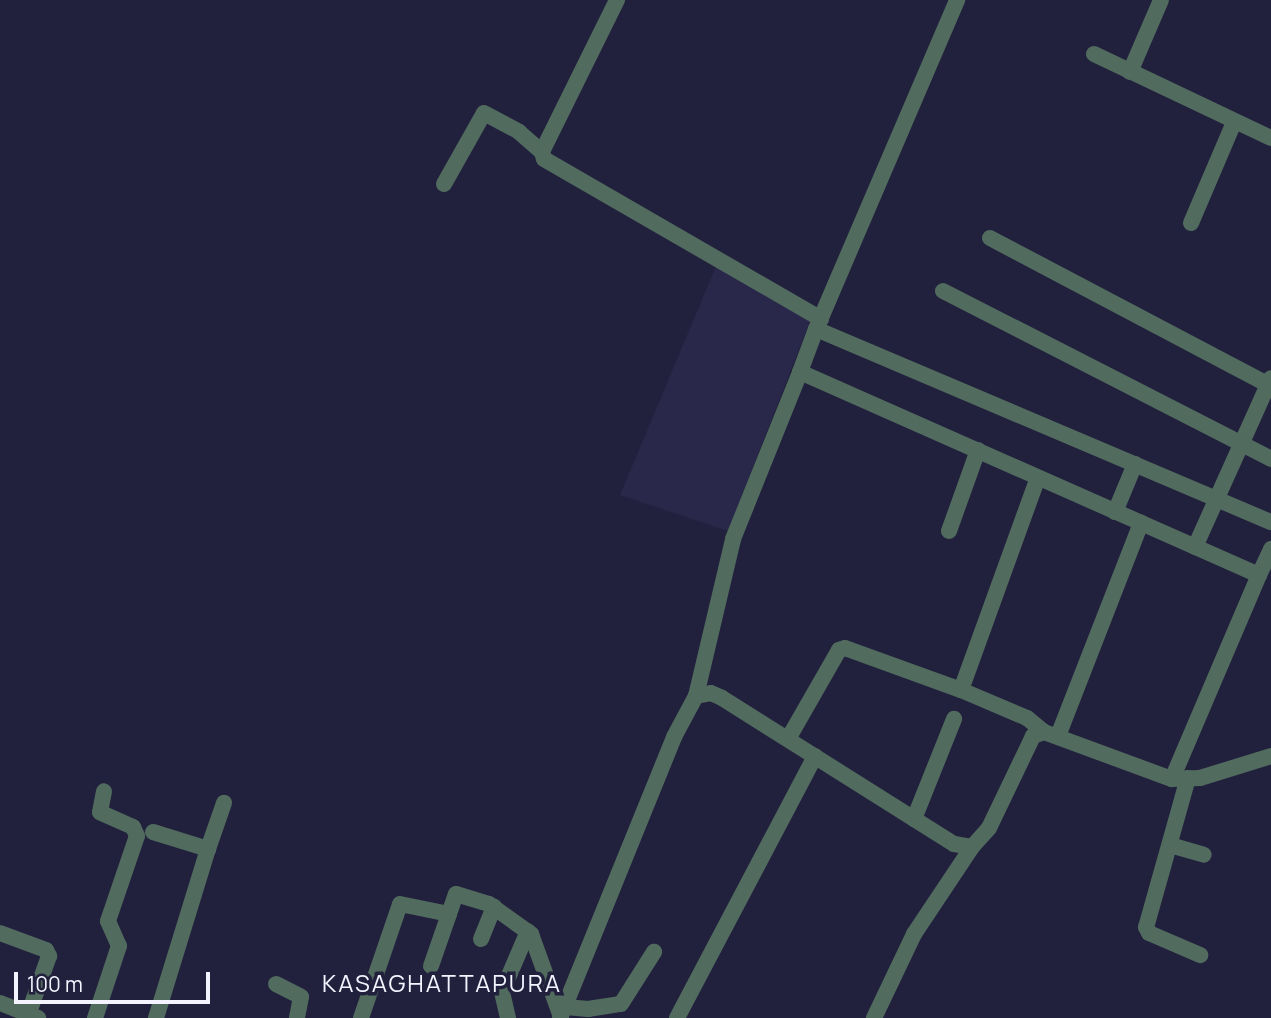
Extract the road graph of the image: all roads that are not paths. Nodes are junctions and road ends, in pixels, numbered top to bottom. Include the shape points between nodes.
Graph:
1 (617, 0) edge
2 (957, 0) edge
3 (1161, 0) edge
4 (1094, 54) dead end
5 (1130, 72) junction
6 (1234, 122) junction
7 (1271, 138) edge
8 (542, 152) junction
9 (444, 184) dead end
10 (1191, 223) dead end
11 (990, 238) dead end
12 (943, 291) dead end
13 (818, 324) junction
14 (800, 372) junction
15 (1270, 383) edge
16 (1242, 444) junction
17 (978, 450) junction
18 (1271, 459) edge
19 (1135, 464) junction
20 (1038, 477) junction
21 (1216, 499) junction
22 (1115, 512) junction
23 (1271, 522) edge
24 (1141, 523) junction
25 (949, 530) dead end
26 (1195, 547) junction
27 (1271, 549) edge
28 (1259, 575) junction
29 (961, 690) junction
30 (696, 696) junction
31 (954, 719) dead end
32 (1051, 734) junction
33 (788, 740) junction
34 (815, 756) junction
35 (1271, 756) edge
36 (1180, 779) junction
37 (104, 791) dead end
38 (224, 803) dead end
39 (914, 819) junction
40 (153, 832) dead end
41 (1170, 845) junction
42 (972, 847) junction
43 (208, 849) junction
44 (1204, 855) dead end
45 (494, 907) junction
46 (449, 914) junction
47 (527, 931) junction
48 (0, 933) edge
49 (481, 939) dead end
50 (654, 952) dead end
51 (1200, 955) dead end
52 (431, 965) dead end
53 (276, 984) dead end
54 (0, 1003) edge
55 (562, 1014) edge
56 (31, 1017) edge
57 (95, 1018) edge
58 (156, 1018) edge
59 (297, 1018) edge
60 (361, 1018) edge
61 (508, 1018) edge
62 (677, 1018) edge
63 (874, 1018) edge

1 - 8 street
2 - 13 street
3 - 5 street
4 - 5 street
5 - 6 street
6 - 7 street
6 - 10 street
8 - 9 street via 519,132 484,113
8 - 13 street via 544,159
11 - 15 street
12 - 16 street
13 - 14 street
13 - 19 street
14 - 17 street
14 - 30 street via 733,539
15 - 16 street
16 - 18 street
16 - 21 street
17 - 20 street
17 - 25 street
19 - 21 street
19 - 22 street
20 - 22 street
20 - 29 street
21 - 23 street
21 - 26 street
22 - 24 street
24 - 26 street
24 - 32 street
26 - 28 street
27 - 28 street
28 - 36 street
29 - 32 street via 1027,718
29 - 33 street via 845,648 839,650
30 - 33 street via 711,693
30 - 55 street via 669,750
31 - 39 street
32 - 36 street
32 - 42 street via 1032,736 989,828
33 - 34 street
34 - 39 street
34 - 62 street
35 - 36 street
36 - 41 street
37 - 57 street via 100,811 133,827 137,836 108,921 119,946 118,958
38 - 43 street
39 - 42 street via 954,844
40 - 43 street
41 - 44 street
41 - 51 street via 1146,927 1149,933
42 - 63 street via 914,934
43 - 58 street
45 - 46 street via 456,894
45 - 47 street
45 - 49 street
46 - 52 street
46 - 60 street via 400,904
47 - 55 street
47 - 61 street via 502,992
48 - 56 street via 46,950 49,956
50 - 55 street via 621,1004
53 - 59 street via 301,997
54 - 56 street

